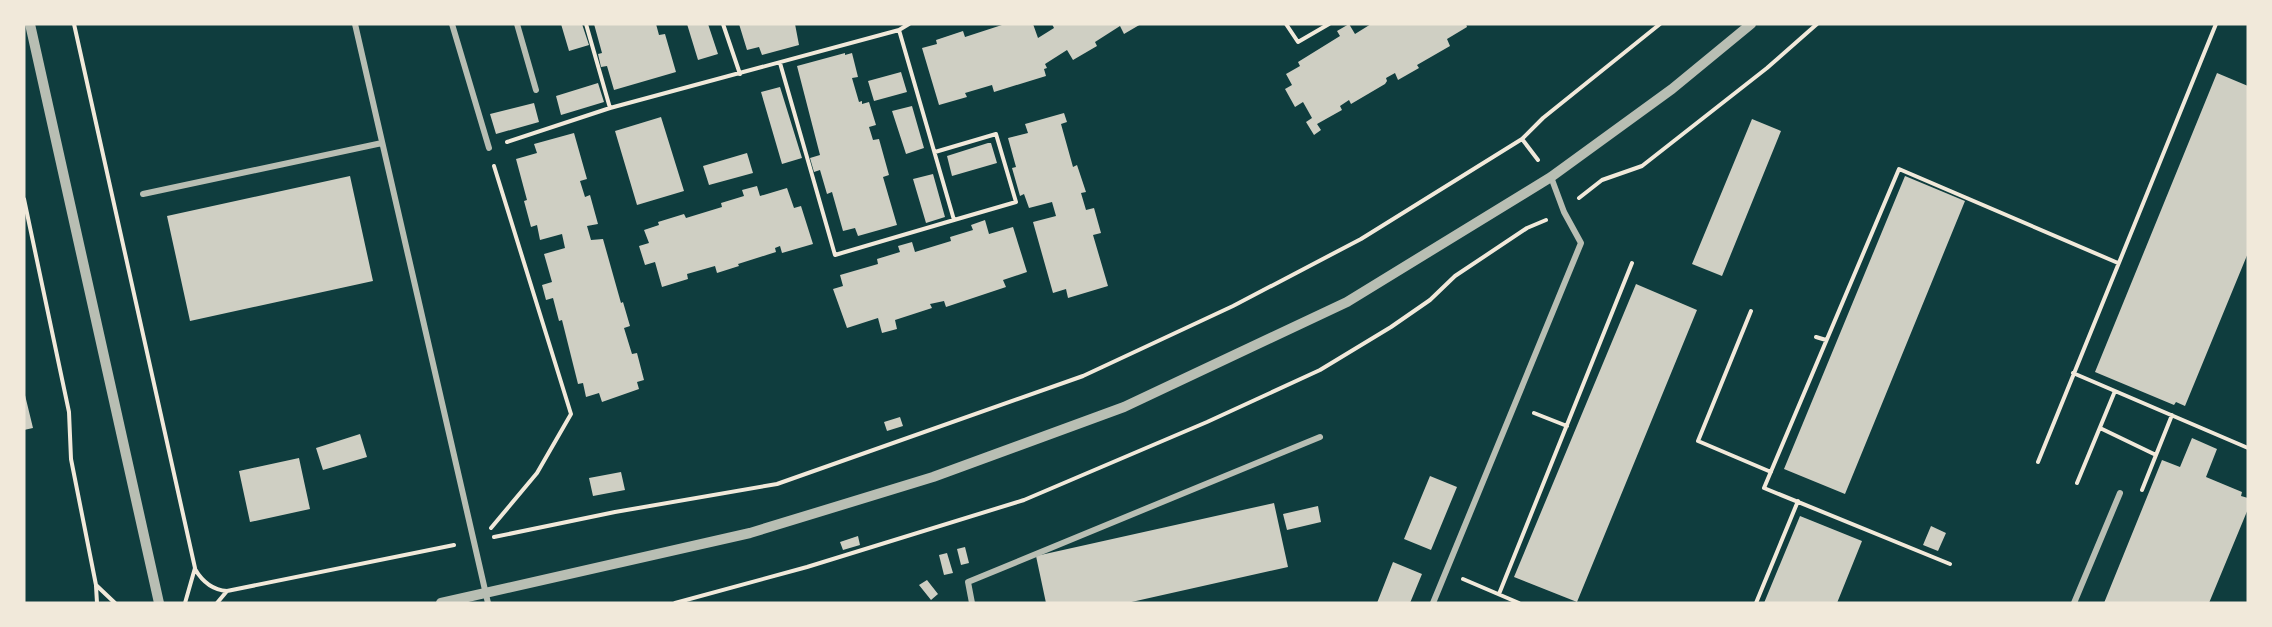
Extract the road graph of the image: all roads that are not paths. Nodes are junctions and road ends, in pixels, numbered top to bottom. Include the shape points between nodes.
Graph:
1 (30, 24) edge
2 (355, 24) edge
3 (452, 24) edge
4 (517, 24) edge
5 (1751, 24) edge
6 (536, 90) dead end
7 (382, 143) junction
8 (489, 148) road end
9 (1551, 177) junction
10 (143, 194) dead end
11 (1320, 436) dead end
12 (2120, 493) dead end
13 (487, 599) edge
14 (159, 603) edge
15 (441, 603) edge
16 (972, 603) edge
17 (1432, 603) edge
18 (2074, 603) edge

1 - 14 street
2 - 7 street
3 - 8 street
4 - 6 street
5 - 9 street via 1672,89
7 - 10 street
7 - 13 street
9 - 13 street via 1347,302 1124,407 933,477 750,533
9 - 17 street via 1581,243
11 - 16 street via 968,582
12 - 18 street
13 - 15 street

